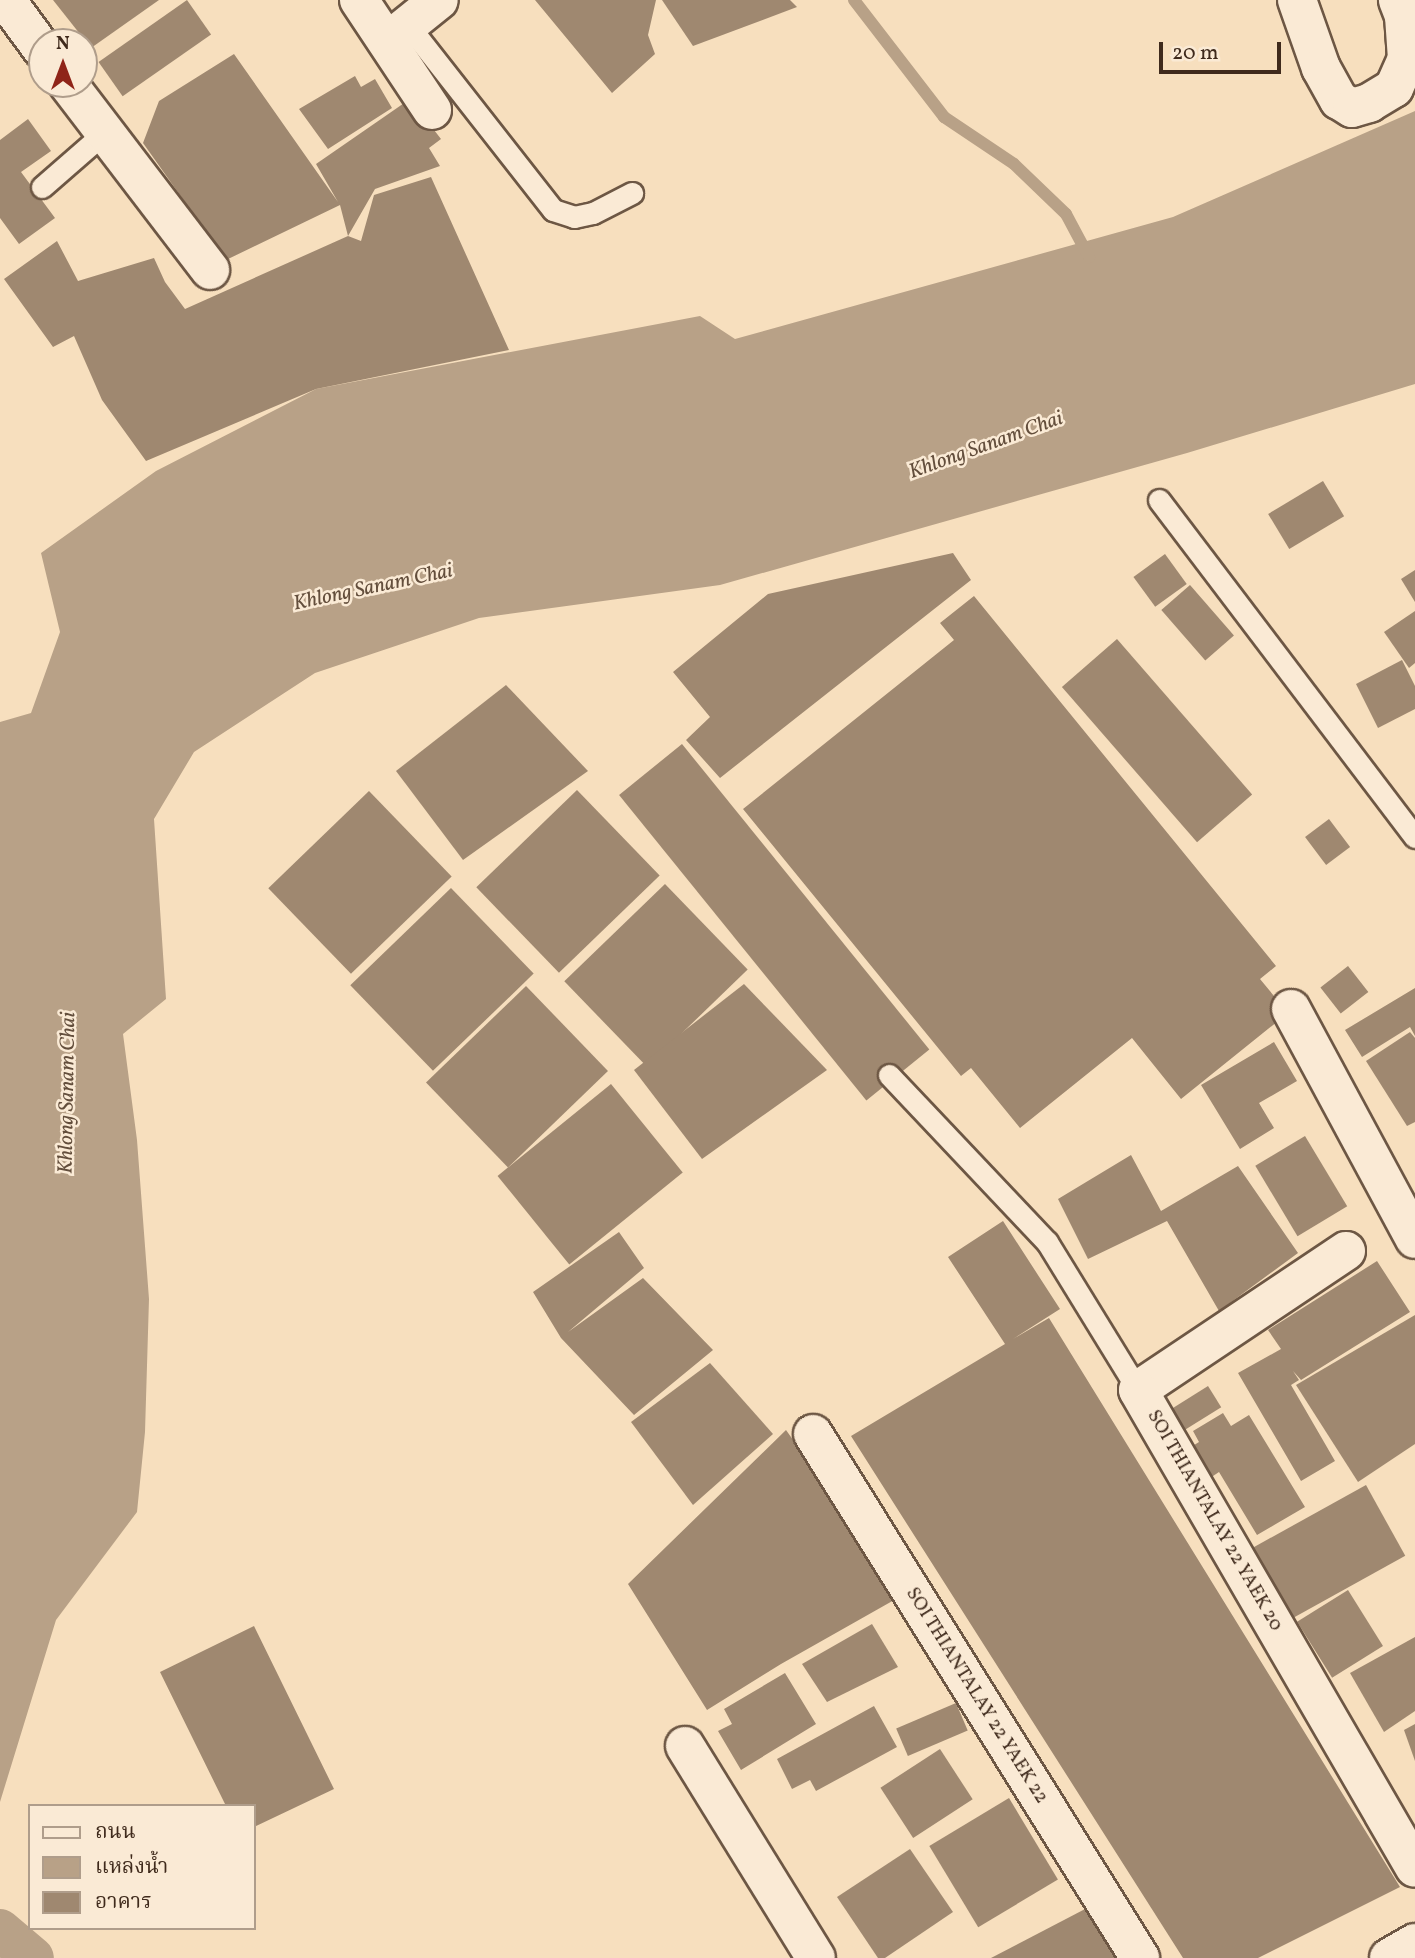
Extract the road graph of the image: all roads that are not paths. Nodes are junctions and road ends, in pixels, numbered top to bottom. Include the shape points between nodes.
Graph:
1 (6, 0) edge
2 (359, 0) edge
3 (439, 0) edge
4 (1297, 0) edge
5 (1398, 0) edge
6 (28, 30) edge
7 (398, 33) junction
8 (79, 98) edge
9 (432, 110) dead end
10 (105, 132) junction
11 (42, 187) dead end
12 (632, 193) dead end
13 (210, 270) dead end
14 (1159, 500) dead end
15 (1415, 837) edge
16 (1291, 1009) dead end
17 (889, 1076) dead end
18 (1415, 1239) edge
19 (1346, 1251) dead end
20 (1138, 1390) junction
21 (813, 1434) dead end
22 (685, 1746) dead end
23 (1415, 1868) edge
24 (1415, 1943) edge
25 (816, 1958) edge
26 (1140, 1958) edge
27 (1389, 1958) edge

1 - 6 street
2 - 7 street
3 - 7 street
4 - 5 street via 1321,68 1339,100 1352,107 1394,88 1407,59 1404,16
7 - 9 street
7 - 12 lane via 553,210 574,217
8 - 10 street
10 - 11 lane
10 - 13 street
14 - 15 lane
16 - 18 street
17 - 20 lane via 1047,1242
19 - 20 street, SOI THIANTALAY 22 YAEK 20
20 - 23 street, SOI THIANTALAY 22 YAEK 20
21 - 26 street, SOI THIANTALAY 22 YAEK 22
22 - 25 street
24 - 27 street

